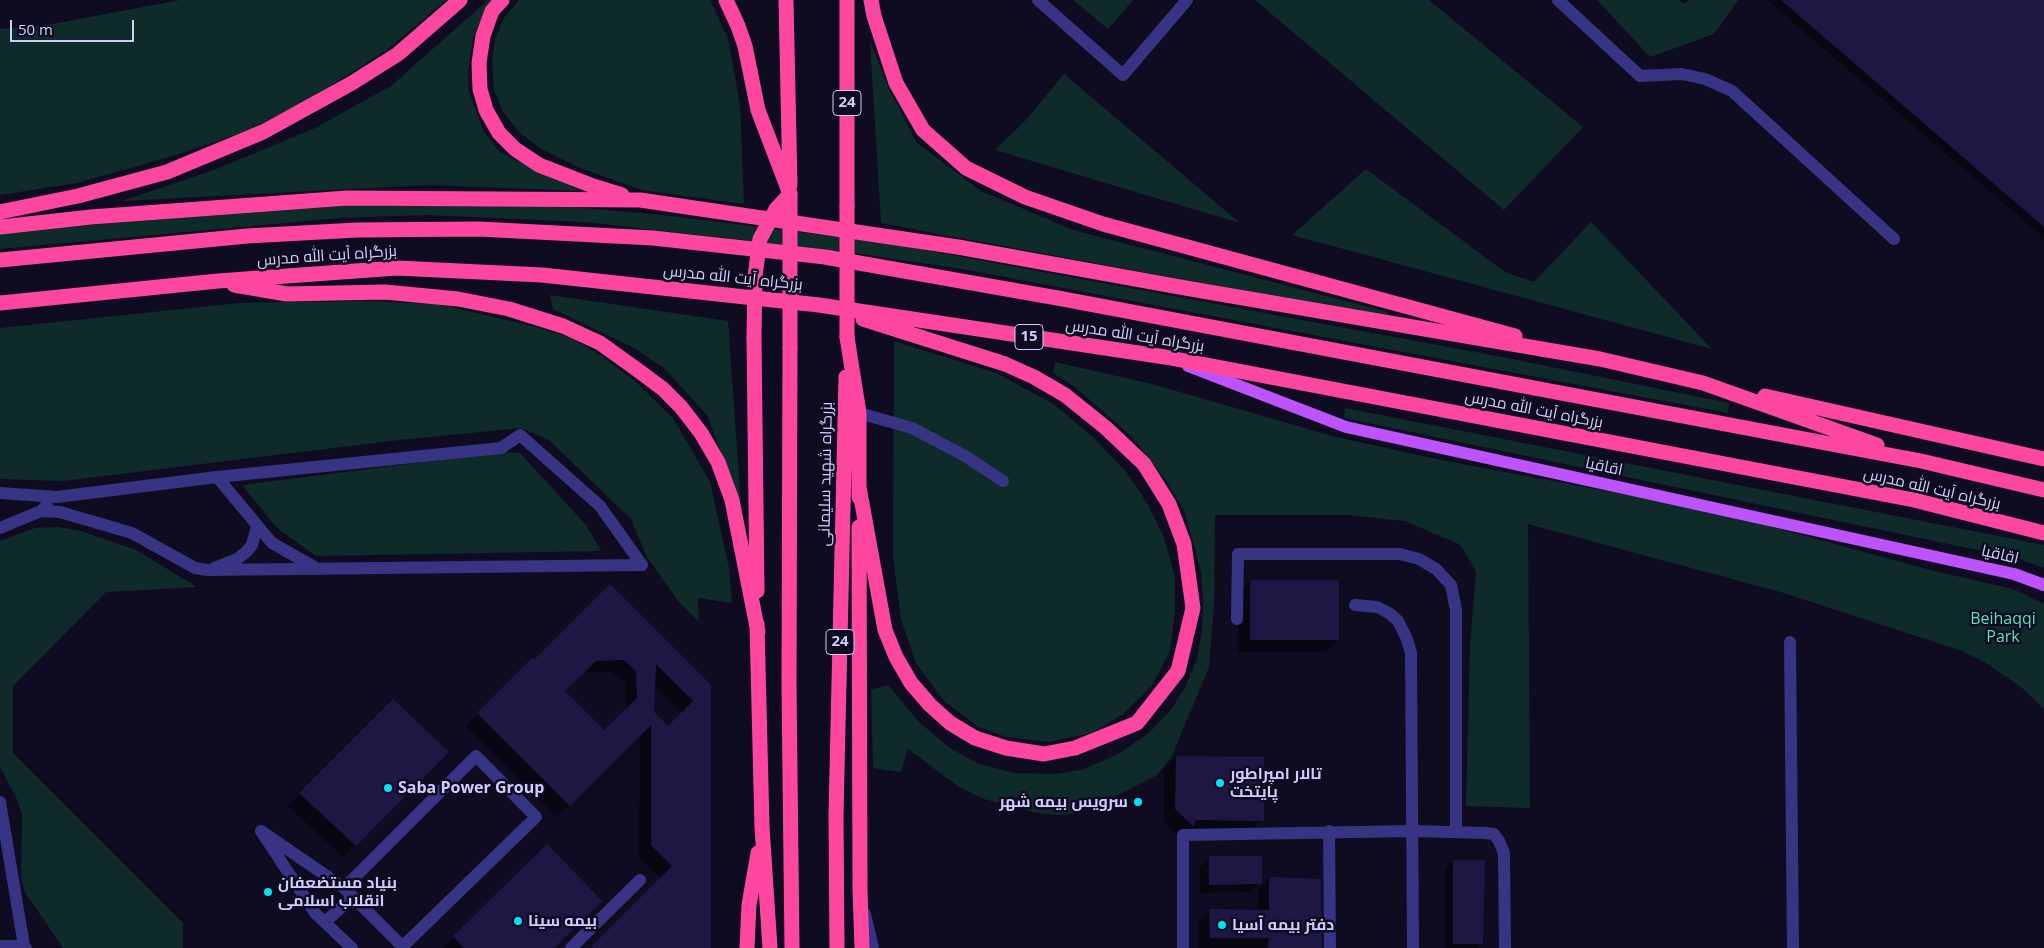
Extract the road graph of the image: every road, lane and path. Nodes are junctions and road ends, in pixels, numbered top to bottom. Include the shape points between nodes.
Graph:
1 (460, 0) edge
2 (502, 0) edge
3 (726, 0) edge
4 (786, 0) edge
5 (847, 0) edge
6 (871, 0) edge
7 (1038, 0) edge
8 (1187, 0) edge
9 (1558, 0) edge
10 (790, 194) junction
11 (640, 200) junction
12 (0, 212) edge
13 (0, 227) edge
14 (1894, 239) dead end
15 (0, 260) edge
16 (218, 281) junction
17 (0, 303) edge
18 (819, 306) junction
19 (847, 337) junction
20 (1165, 357) junction
21 (1600, 359) junction
22 (1703, 383) junction
23 (859, 413) junction
24 (2044, 459) edge
25 (1921, 461) junction
26 (217, 477) junction
27 (1003, 481) dead end
28 (859, 487) junction
29 (2044, 490) edge
30 (0, 493) edge
31 (56, 497) junction
32 (41, 511) junction
33 (257, 526) junction
34 (0, 528) edge
35 (2044, 533) edge
36 (318, 569) junction
37 (207, 570) junction
38 (2044, 584) edge
39 (1355, 606) dead end
40 (1237, 619) dead end
41 (758, 632) junction
42 (1790, 642) dead end
43 (0, 802) edge
44 (762, 827) junction
45 (1413, 830) junction
46 (1329, 831) junction
47 (1456, 831) junction
48 (3, 843) edge
49 (640, 880) dead end
50 (344, 888) junction
51 (860, 890) junction
52 (353, 897) junction
53 (325, 922) junction
54 (0, 946) edge
55 (25, 947) edge
56 (402, 947) edge
57 (352, 948) edge
58 (570, 948) edge
59 (747, 948) edge
60 (770, 948) edge
61 (792, 948) edge
62 (837, 948) edge
63 (862, 948) edge
64 (873, 948) edge
65 (1183, 948) edge
66 (1330, 948) edge
67 (1413, 948) edge
68 (1504, 948) edge
69 (1793, 948) edge

1 - 12 highway via 398,54 352,84 263,132 167,172 78,196
2 - 11 highway via 492,11 483,36 479,63 480,89 486,110 499,133 515,150 539,165
3 - 10 highway via 745,46 758,110
4 - 10 highway
5 - 19 highway, بزرگراه شهید سلیمانی / 24, bridge
6 - 21 highway via 896,83 922,130 966,168 1025,197 1103,224
7 - 8 lane via 1124,75
9 - 14 lane via 1640,76 1682,74 1705,79 1732,91
10 - 41 highway, bridge via 776,209 760,239 755,276
10 - 61 highway, bridge
11 - 13 highway via 347,198
11 - 21 highway via 958,247
15 - 25 highway, بزرگراه آیت الله مدرس via 238,237 357,230 478,229 653,238 835,258
16 - 17 highway, بزرگراه آیت الله مدرس / 15
16 - 18 highway, بزرگراه آیت الله مدرس / 15 via 407,269 542,275
16 - 41 highway via 288,294 385,292 458,299 518,311 600,343 663,389 681,407 718,462 732,500
18 - 20 highway, بزرگراه آیت الله مدرس / 15
18 - 28 highway via 1005,364 1034,377 1064,395 1106,428 1144,464 1169,504 1184,544 1193,608 1178,671 1137,723 1075,748 1044,754 1006,748 975,738 950,723 930,705 896,657 886,630
19 - 23 highway
19 - 62 highway, بزرگراه شهید سلیمانی / 24 via 836,805
20 - 35 highway, بزرگراه آیت الله مدرس / 15 via 1914,500
20 - 38 main road, اقاقیا via 1346,427 2014,574
21 - 22 highway
22 - 24 highway
22 - 25 highway
23 - 27 lane via 912,428
23 - 28 highway
25 - 29 highway, بزرگراه آیت الله مدرس
26 - 31 lane
26 - 33 lane
26 - 36 lane via 501,448 520,435 600,506 642,565
28 - 51 highway
30 - 31 lane
31 - 32 lane
32 - 34 lane
32 - 37 lane via 60,512 132,533 195,568
33 - 36 lane via 272,543
33 - 37 lane via 252,545 246,552
36 - 37 lane
39 - 45 lane via 1376,607 1389,613 1398,621 1411,653
40 - 47 lane via 1238,554 1400,554 1419,559 1436,569 1451,584 1456,610
41 - 44 highway
42 - 69 lane
43 - 48 lane
44 - 59 highway
44 - 60 highway
45 - 46 lane
45 - 47 lane
45 - 67 lane
46 - 65 lane via 1183,835
46 - 66 lane
47 - 68 lane via 1494,834 1504,853
48 - 55 lane
49 - 58 lane
50 - 52 lane
50 - 53 lane via 261,831 315,913
50 - 56 lane via 476,756 483,763 536,817
51 - 63 highway
51 - 64 lane
52 - 53 lane
52 - 56 lane
53 - 57 lane
54 - 55 lane

